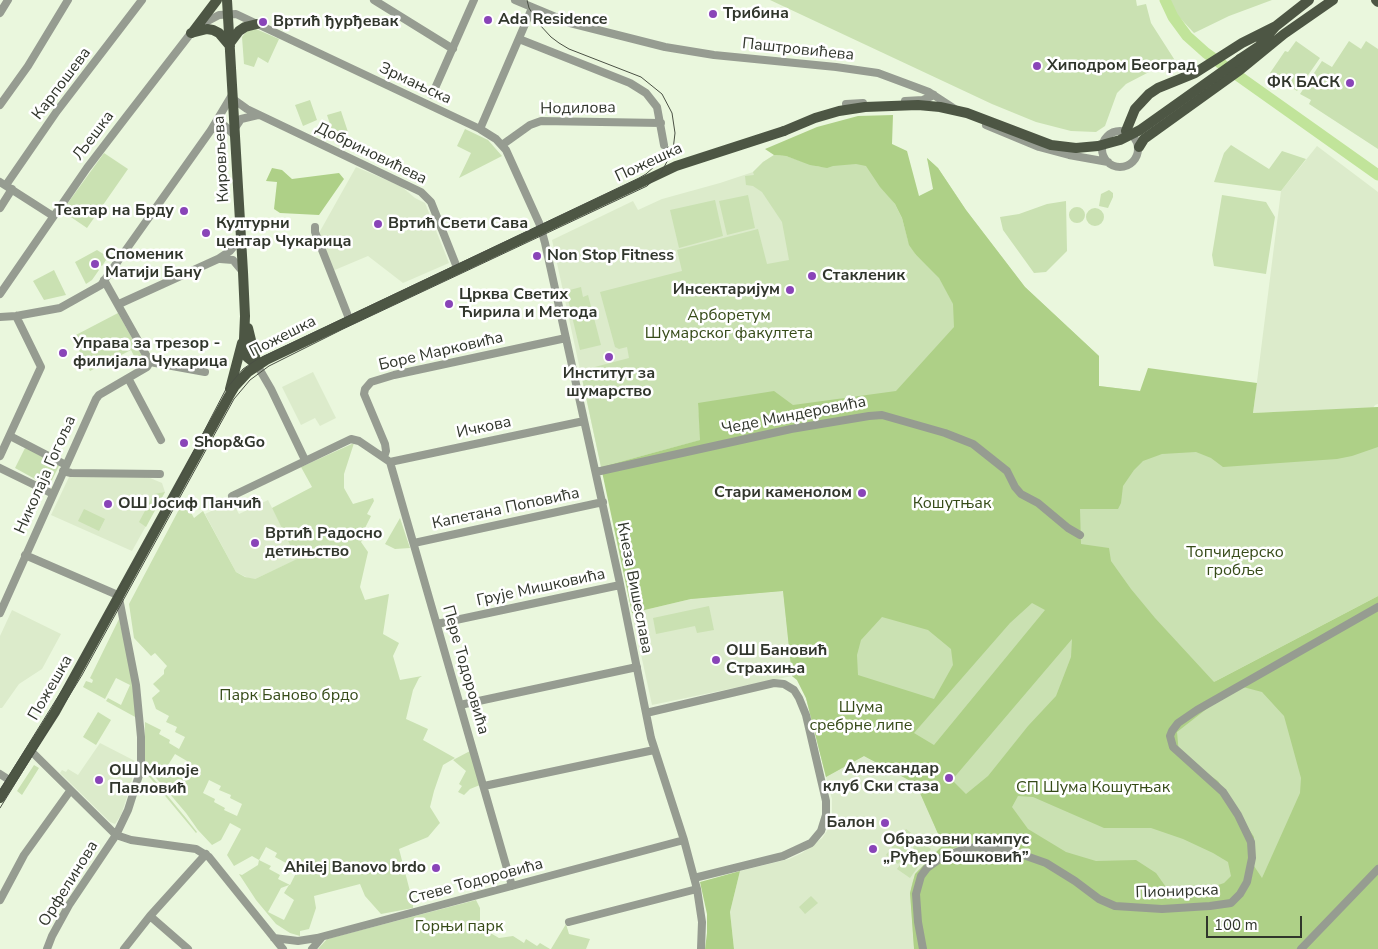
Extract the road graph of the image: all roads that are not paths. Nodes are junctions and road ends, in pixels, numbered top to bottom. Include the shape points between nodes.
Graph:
1 (8, 0) edge
2 (68, 0) edge
3 (142, 0) edge
4 (217, 0) edge
5 (227, 0) edge
6 (374, 0) edge
7 (474, 0) edge
8 (515, 0) edge
9 (1309, 0) edge
10 (1333, 0) edge
11 (532, 8) junction
12 (0, 13) edge
13 (228, 14) junction
14 (257, 24) junction
15 (1280, 30) junction
16 (191, 34) junction
17 (519, 39) junction
18 (230, 45) junction
19 (453, 49) junction
20 (934, 95) junction
21 (233, 96) junction
22 (432, 96) dead end
23 (846, 104) dead end
24 (0, 105) edge
25 (258, 115) junction
26 (661, 123) junction
27 (480, 129) junction
28 (211, 130) junction
29 (1126, 131) junction
30 (235, 132) junction
31 (1103, 144) junction
32 (502, 145) junction
33 (664, 145) dead end
34 (1138, 147) junction
35 (1069, 154) junction
36 (1108, 162) junction
37 (6, 185) edge
38 (0, 208) edge
39 (53, 216) junction
40 (315, 227) dead end
41 (542, 230) junction
42 (241, 238) junction
43 (218, 259) junction
44 (458, 270) junction
45 (243, 272) junction
46 (104, 280) junction
47 (0, 294) edge
48 (118, 304) junction
49 (16, 316) junction
50 (245, 316) junction
51 (0, 317) edge
52 (350, 321) junction
53 (566, 338) junction
54 (244, 339) junction
55 (150, 362) junction
56 (257, 365) junction
57 (205, 372) dead end
58 (128, 378) junction
59 (229, 396) junction
60 (584, 421) junction
61 (10, 436) junction
62 (162, 440) dead end
63 (0, 456) edge
64 (387, 459) junction
65 (305, 460) junction
66 (0, 468) edge
67 (65, 468) junction
68 (596, 472) junction
69 (160, 474) dead end
70 (53, 494) junction
71 (232, 496) dead end
72 (603, 502) junction
73 (1080, 535) dead end
74 (414, 543) junction
75 (25, 555) junction
76 (620, 585) junction
77 (119, 597) junction
78 (1378, 608) edge
79 (0, 613) edge
80 (437, 624) junction
81 (636, 667) junction
82 (460, 705) junction
83 (646, 712) junction
84 (654, 750) junction
85 (31, 751) junction
86 (0, 774) edge
87 (11, 781) junction
88 (484, 786) junction
89 (70, 791) junction
90 (0, 798) edge
91 (116, 836) junction
92 (684, 840) junction
93 (206, 854) junction
94 (1378, 869) edge
95 (694, 878) junction
96 (512, 886) junction
97 (696, 889) junction
98 (0, 900) edge
99 (150, 916) junction
100 (569, 922) dead end
101 (322, 937) junction
102 (274, 938) junction
103 (47, 949) edge
104 (124, 949) edge
105 (188, 949) edge
106 (283, 949) edge
107 (312, 949) edge
108 (701, 949) edge
109 (923, 949) edge
110 (1301, 949) edge

1 - 12 street
2 - 24 street
3 - 37 street, Карпошева
4 - 16 main road
5 - 13 main road, Кировљева
6 - 19 street
7 - 19 street
8 - 11 street, Паштровићева
9 - 15 main road
10 - 15 main road
11 - 17 street
11 - 20 street, Паштровићева via 570,23 665,47 868,71
13 - 14 street, Зрмањска via 236,14
13 - 16 street, Љешка via 212,18
13 - 18 main road, Кировљева
14 - 18 main road via 245,27
14 - 27 street, Зрмањска
15 - 29 main road via 1242,43 1195,73 1158,88 1138,105
15 - 34 main road via 1240,70 1144,139
15 - 41 main road, Пожешка, bridge via 1146,126 1120,140 1098,146 1051,145 940,106 875,106 839,111 685,162
16 - 18 main road via 214,30
16 - 39 street, Љешка
17 - 26 street via 639,88 657,107
17 - 27 street
18 - 21 main road, Кировљева
19 - 22 street
20 - 23 street via 923,100
20 - 35 street, Паштровићева via 961,113 1005,134
21 - 25 street, Добриновићева via 247,110
21 - 28 street
21 - 30 main road, Кировљева
25 - 30 street via 241,118
25 - 44 street, Добриновићева via 421,192 431,202
26 - 32 street, Нодилова via 541,121
26 - 33 street
27 - 32 street, Зрмањска
28 - 30 street via 225,126
28 - 46 street
29 - 31 street via 1110,134
29 - 34 street via 1135,138
30 - 42 main road, Кировљева
31 - 35 street, Паштровићева via 1091,153
31 - 36 street
32 - 41 street, Зрмањска
34 - 36 street via 1137,156 1128,165 1118,167
35 - 36 street, Паштровићева
37 - 38 street, Карпошева
37 - 39 street
39 - 47 street, Љешка
40 - 52 street
41 - 44 main road, Пожешка
41 - 53 street, Кнеза Вишеслава
42 - 43 street
42 - 45 main road, Кировљева
43 - 45 street via 233,260
43 - 48 street
44 - 52 main road, Пожешка
45 - 50 main road, Кировљева
46 - 48 street
46 - 49 street via 96,289 65,306
48 - 55 street
49 - 51 street
49 - 61 street via 42,367
50 - 54 main road, Кировљева
50 - 56 main road, Кировљева
52 - 56 main road, Пожешка
53 - 60 street, Кнеза Вишеслава
53 - 64 street, Боре Марковића via 371,382 364,394 385,444
54 - 56 main road, Кировљева via 247,358
54 - 59 main road
55 - 57 street
55 - 58 street
56 - 59 main road, Пожешка via 239,381
56 - 65 street
58 - 62 street
58 - 67 street, Николаја Гогоља via 99,395
59 - 77 main road, Пожешка
60 - 64 street, Ичкова
60 - 68 street, Кнеза Вишеслава
61 - 63 street
61 - 67 street
64 - 65 street via 359,440 351,439
64 - 74 street, Пере Тодоровића
65 - 71 street
66 - 70 street
67 - 69 street via 71,473
67 - 70 street, Николаја Гогоља
68 - 72 street, Кнеза Вишеслава
68 - 73 street, Чеде Миндеровића via 772,433 882,415 945,432 973,444 1007,471 1021,494 1038,502
70 - 75 street, Николаја Гогоља
72 - 74 street, Капетана Поповића
72 - 76 street, Кнеза Вишеслава
74 - 80 street, Пере Тодоровића
75 - 77 street
75 - 79 street, Николаја Гогоља
76 - 80 street, Грује Мишковића
76 - 81 street, Кнеза Вишеслава
77 - 85 main road, Пожешка
77 - 91 street, Орфелинова via 136,685 141,765 128,810
78 - 109 street, Пионирска via 1197,710 1172,731 1173,747 1223,792 1251,842 1252,858 1247,882 1231,903 1162,909 1115,906 1099,900 1046,863 1009,850 976,847 941,858 921,876 916,894
80 - 82 street, Пере Тодоровића
81 - 82 street
81 - 83 street, Кнеза Вишеслава
82 - 88 street, Пере Тодоровића
83 - 84 street, Кнеза Вишеслава
83 - 95 street via 774,683 794,690 806,715 827,808 822,831 811,843 783,856
84 - 88 street
84 - 92 street, Кнеза Вишеслава
85 - 87 main road, Пожешка
85 - 89 street
86 - 87 street
87 - 90 main road, Пожешка
88 - 96 street, Пере Тодоровића
89 - 91 street
89 - 98 street via 24,855
91 - 93 street via 186,847
91 - 103 street, Орфелинова via 69,905
92 - 95 street, Кнеза Вишеслава
92 - 96 street, Стеве Тодоровића
93 - 99 street
93 - 102 street
94 - 110 street
95 - 97 street, Кнеза Вишеслава
96 - 101 street, Стеве Тодоровића
97 - 100 street
97 - 108 street, Кнеза Вишеслава via 702,922
99 - 104 street
99 - 105 street
101 - 102 street, Стеве Тодоровића via 298,941
101 - 107 street
102 - 106 street

